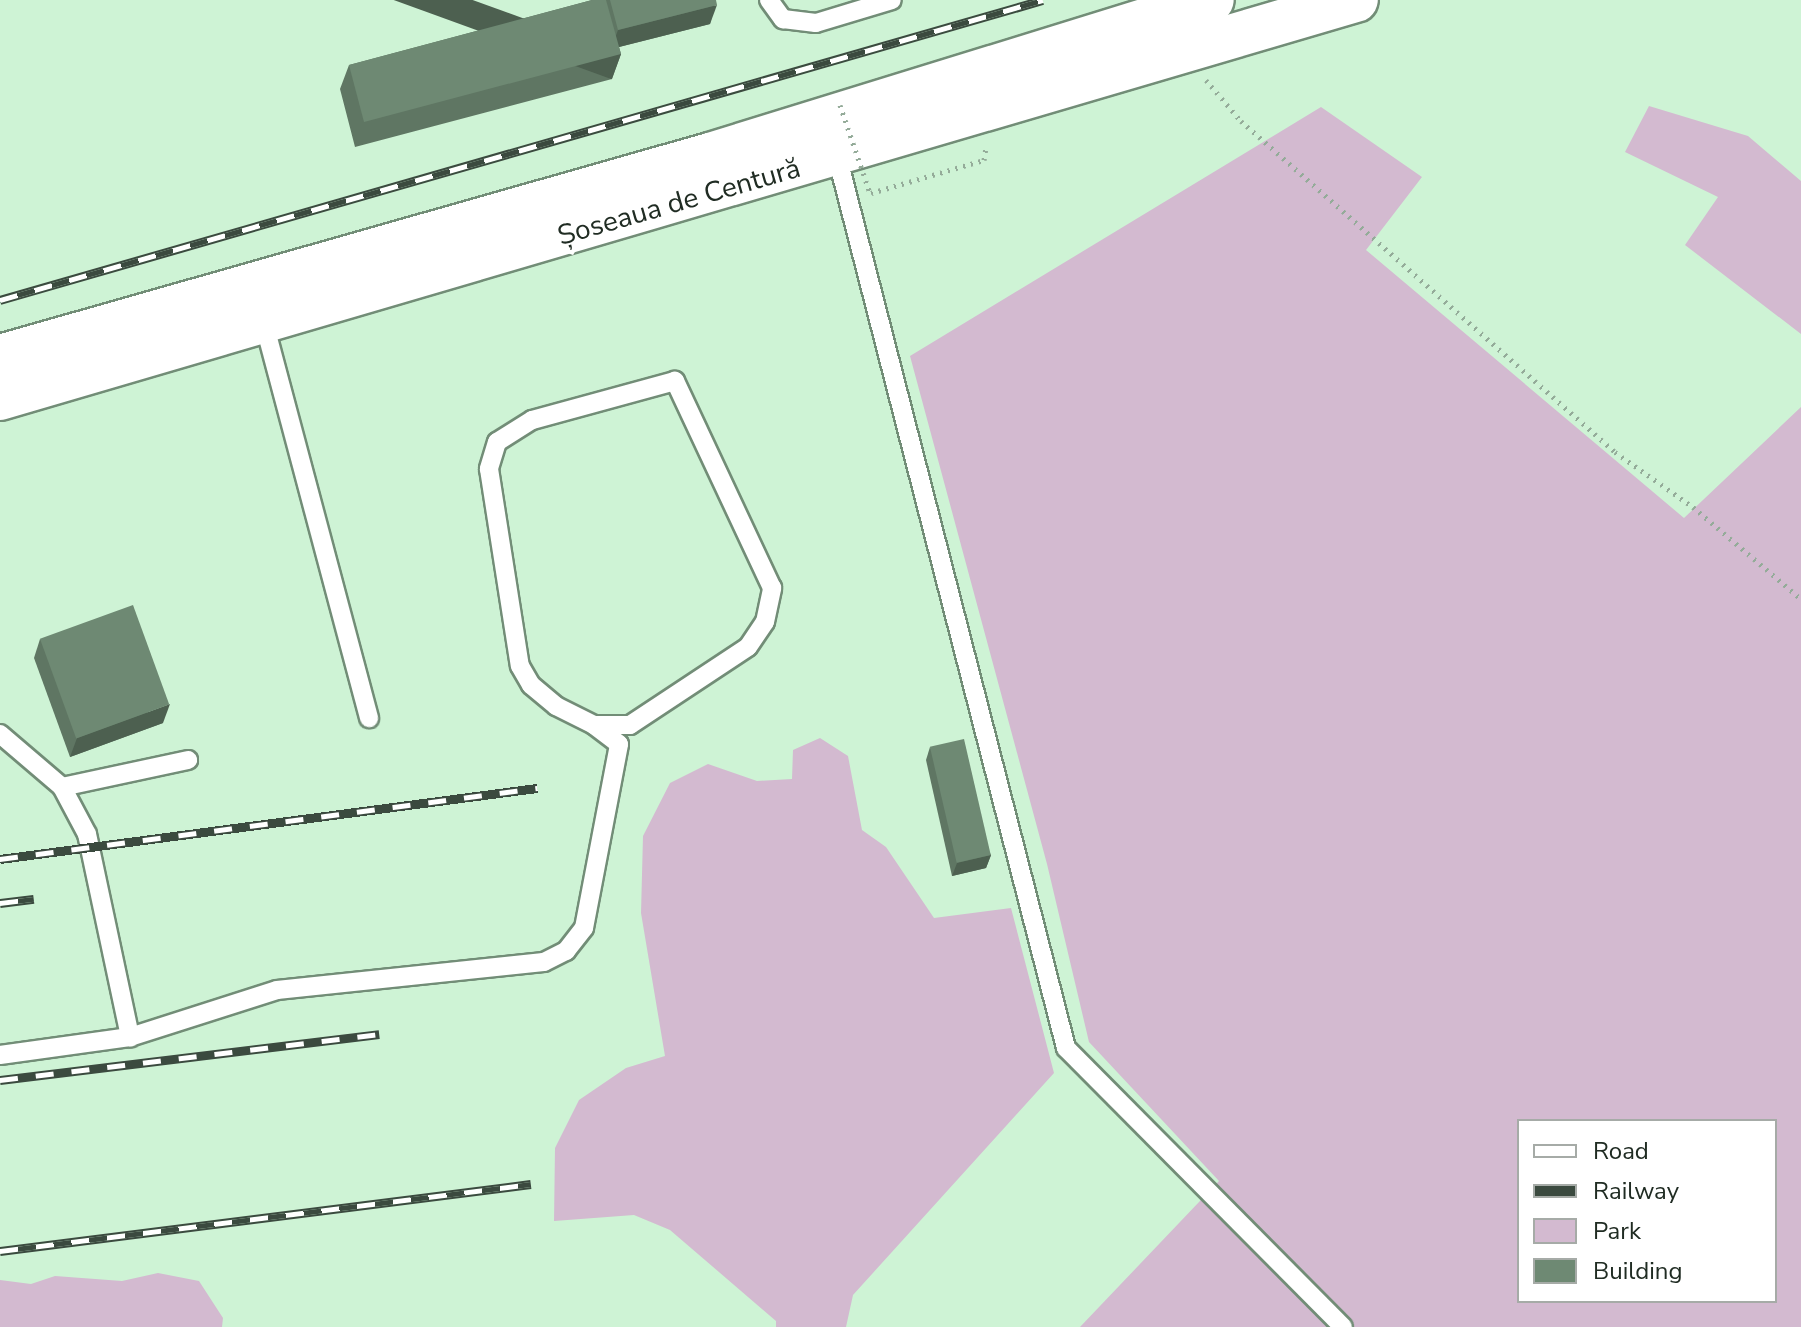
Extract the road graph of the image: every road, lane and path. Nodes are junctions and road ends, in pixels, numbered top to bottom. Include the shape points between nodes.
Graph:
1 (769, 0) edge
2 (892, 0) edge
3 (1212, 0) edge
4 (1356, 0) edge
5 (1195, 44) junction
6 (840, 105) dead end
7 (837, 156) junction
8 (984, 160) dead end
9 (264, 323) junction
10 (0, 357) edge
11 (0, 398) edge
12 (1801, 599) edge
13 (369, 718) dead end
14 (594, 725) junction
15 (0, 734) edge
16 (188, 760) dead end
17 (62, 787) junction
18 (130, 1037) junction
19 (0, 1055) edge
20 (1343, 1327) edge

1 - 2 lane via 783,19 816,23
3 - 10 main road, Șoseaua de Centură via 710,155
4 - 5 main road, Șoseaua de Centură
5 - 7 main road, Șoseaua de Centură
5 - 12 path via 1209,89 1241,121 1615,452 1693,507
6 - 8 path, bridge via 870,193
7 - 9 main road, Șoseaua de Centură
7 - 20 lane via 1066,1048
9 - 11 main road, Șoseaua de Centură
9 - 13 lane
14 - 14 lane via 630,725 748,647 765,622 772,588 675,381 532,420 497,442 489,469 520,666 531,685 556,706
14 - 18 lane via 619,744 584,928 566,951 544,962 277,990
15 - 17 lane
16 - 17 lane
17 - 18 lane via 87,834
18 - 19 lane

